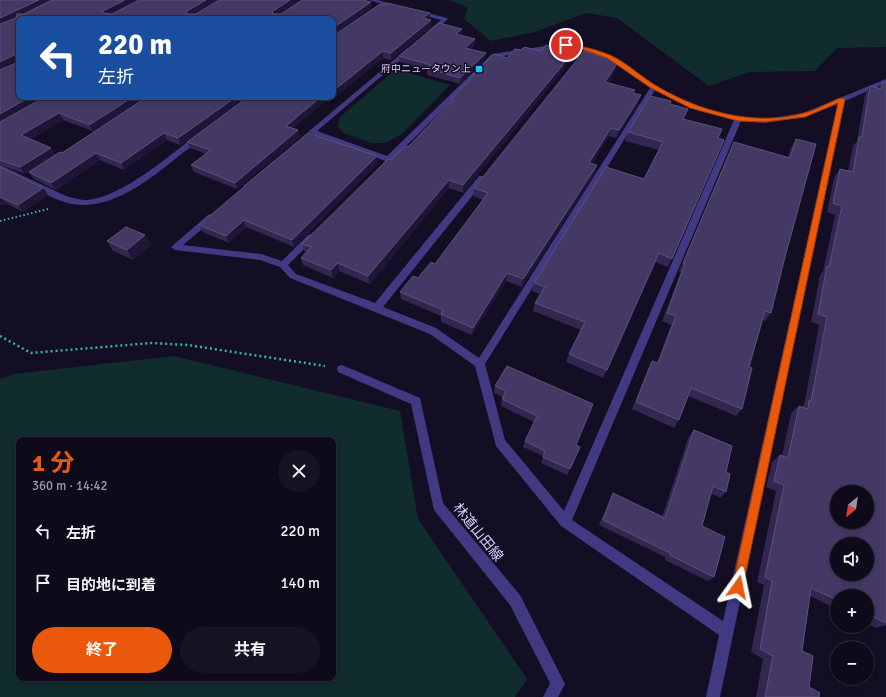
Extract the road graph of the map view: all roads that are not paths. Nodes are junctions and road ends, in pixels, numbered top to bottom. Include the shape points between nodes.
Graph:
1 (372, 0) edge
2 (384, 3) junction
3 (378, 8) edge
4 (426, 35) edge
5 (414, 45) edge
6 (886, 81) edge
7 (654, 87) junction
8 (842, 99) junction
9 (738, 119) junction
10 (205, 132) edge
11 (0, 167) edge
12 (487, 172) edge
13 (217, 211) edge
14 (316, 232) edge
15 (283, 266) junction
16 (377, 308) junction
17 (480, 364) junction
18 (342, 369) road end
19 (565, 522) junction
20 (728, 633) junction
21 (550, 697) edge
22 (713, 697) edge

1 - 2 street
2 - 3 street
2 - 4 street via 445,19
5 - 7 street via 309,135 385,162 494,55 566,45 609,57
6 - 8 street
7 - 9 street via 693,107
7 - 17 street
8 - 9 street via 805,115 765,120
8 - 20 street
9 - 19 street
10 - 11 street via 116,196 93,202 73,202 28,177
12 - 16 street
13 - 15 street via 175,247 261,257
14 - 15 street
15 - 16 street via 293,276
16 - 17 street via 432,331
17 - 19 street via 500,442
18 - 21 street, 林道山田線 via 416,401 438,506 515,600 558,684
19 - 20 street
20 - 22 street

